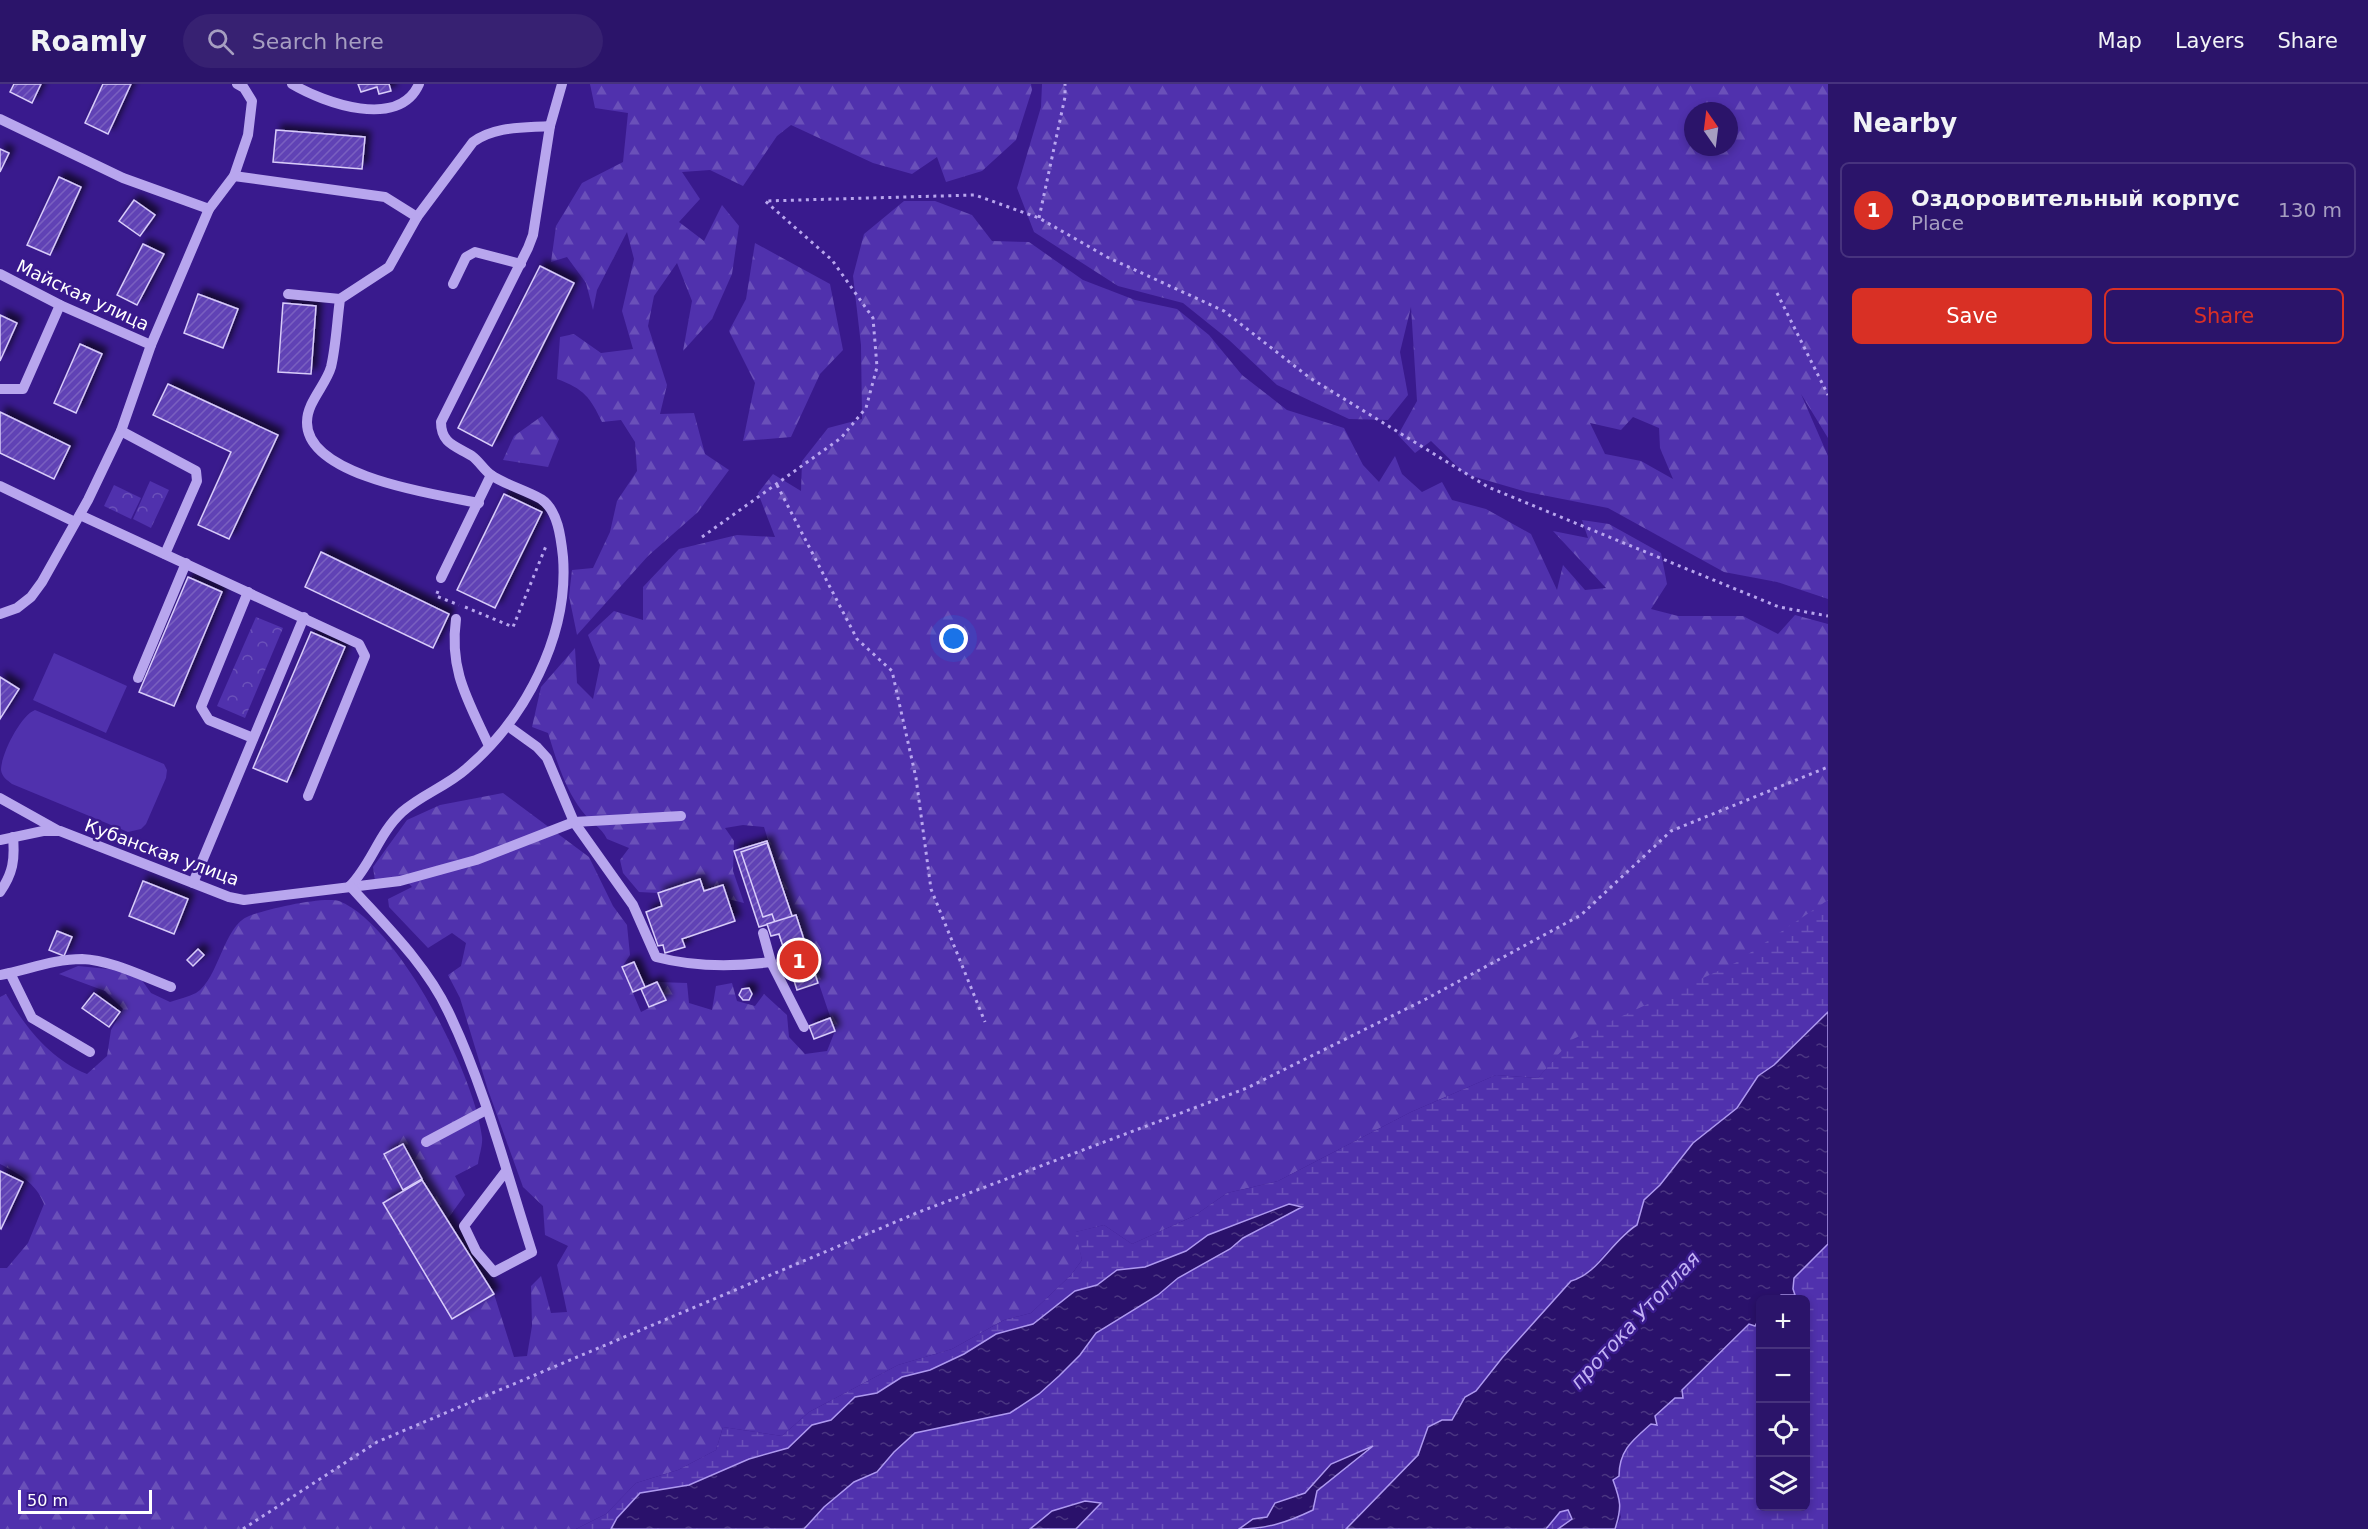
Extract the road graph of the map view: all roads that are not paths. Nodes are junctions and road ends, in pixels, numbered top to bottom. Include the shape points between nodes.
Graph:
1 (237, 84) edge
2 (292, 84) edge
3 (419, 84) edge
4 (562, 84) edge
5 (0, 119) edge
6 (550, 126) junction
7 (234, 176) junction
8 (209, 209) junction
9 (417, 217) junction
10 (521, 264) junction
11 (0, 274) edge
12 (453, 284) dead end
13 (288, 294) dead end
14 (340, 299) junction
15 (60, 305) junction
16 (151, 345) junction
17 (0, 389) edge
18 (121, 431) junction
19 (491, 475) junction
20 (0, 486) edge
21 (479, 503) junction
22 (78, 518) junction
23 (165, 554) junction
24 (186, 563) junction
25 (441, 578) road end
26 (248, 592) junction
27 (0, 614) edge
28 (304, 617) junction
29 (456, 619) dead end
30 (138, 678) dead end
31 (508, 726) junction
32 (253, 738) junction
33 (489, 746) junction
34 (308, 796) dead end
35 (0, 798) edge
36 (681, 816) dead end
37 (574, 822) junction
38 (60, 831) junction
39 (13, 837) junction
40 (0, 840) edge
41 (193, 883) junction
42 (350, 886) junction
43 (0, 892) edge
44 (763, 933) dead end
45 (771, 962) junction
46 (5, 974) edge
47 (171, 987) dead end
48 (804, 1027) dead end
49 (90, 1052) dead end
50 (486, 1110) junction
51 (426, 1142) dead end
52 (506, 1171) junction

1 - 7 street via 252,101 248,135
2 - 3 street via 325,100 374,109 405,102
4 - 6 street
5 - 8 street via 123,178
6 - 9 street via 484,133
6 - 10 street via 533,235
7 - 8 street
7 - 9 street via 385,197
8 - 16 street
9 - 14 street via 389,267
10 - 12 street via 476,252 465,257
10 - 19 street via 441,422 446,441 472,456
11 - 15 street, Майская улица
13 - 14 street
14 - 21 street via 330,369 307,421 311,438 325,456 348,469 408,490
15 - 16 street, Майская улица
15 - 17 street via 23,389
16 - 18 street
18 - 22 street
18 - 23 street via 196,471 197,481
19 - 21 street
19 - 31 street via 543,500 552,510 564,569 561,598 543,669
20 - 22 street
21 - 25 street
22 - 23 street
22 - 27 street via 31,597
23 - 24 street
24 - 26 street
24 - 30 street
26 - 28 street
26 - 32 street via 201,707 209,720
28 - 32 street
28 - 34 street via 354,640 365,656
29 - 33 street via 454,659
31 - 33 street
31 - 37 street via 547,758
32 - 41 street
33 - 42 street via 449,783 403,812 387,829 361,875
35 - 38 street
36 - 37 street, Кубанская улица
37 - 42 street, Кубанская улица via 466,863 400,881
37 - 45 street via 633,905 656,957 736,966
38 - 39 street, Кубанская улица
38 - 41 street, Кубанская улица
39 - 40 street, Кубанская улица
39 - 43 street via 15,858 11,876
41 - 42 street, Кубанская улица via 244,900
42 - 50 street via 415,957 448,1010
44 - 45 street
45 - 48 street
46 - 47 street via 82,959
46 - 49 street via 32,1018
50 - 51 street
50 - 52 street
52 - 52 street via 464,1226 476,1251 494,1272 532,1252

